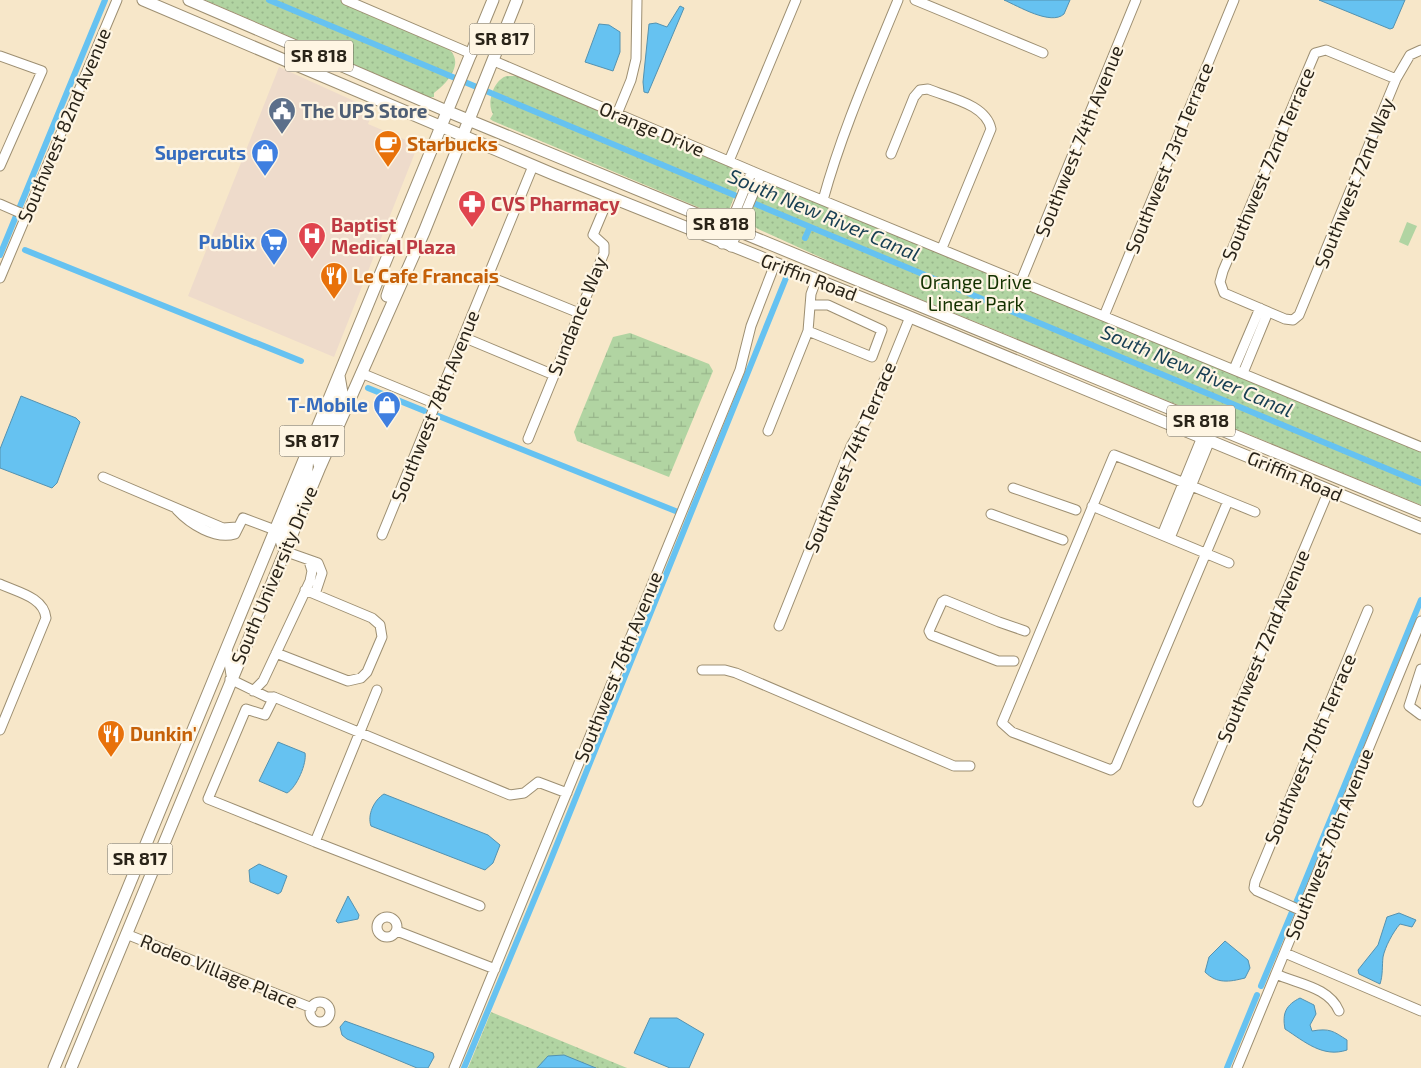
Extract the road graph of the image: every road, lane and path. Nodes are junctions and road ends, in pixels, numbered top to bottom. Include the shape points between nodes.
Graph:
1 (117, 0) edge
2 (144, 0) edge
3 (189, 0) edge
4 (346, 0) edge
5 (493, 0) edge
6 (517, 0) edge
7 (637, 0) edge
8 (796, 0) edge
9 (898, 0) edge
10 (915, 0) edge
11 (1136, 0) edge
12 (1234, 0) edge
13 (1421, 50) edge
14 (1043, 53) dead end
15 (472, 54) junction
16 (0, 56) edge
17 (494, 61) junction
18 (1396, 79) junction
19 (449, 112) junction
20 (617, 114) junction
21 (468, 120) junction
22 (442, 128) junction
23 (462, 135) junction
24 (891, 154) dead end
25 (729, 161) junction
26 (0, 166) edge
27 (533, 166) junction
28 (757, 173) junction
29 (609, 198) junction
30 (823, 200) junction
31 (3, 205) edge
32 (25, 215) junction
33 (734, 229) junction
34 (727, 245) junction
35 (942, 248) junction
36 (775, 264) junction
37 (381, 274) junction
38 (488, 276) junction
39 (0, 278) edge
40 (816, 280) junction
41 (1021, 281) junction
42 (908, 300) junction
43 (811, 305) junction
44 (891, 309) junction
45 (932, 310) junction
46 (1264, 310) junction
47 (579, 313) junction
48 (1104, 316) junction
49 (910, 317) junction
50 (808, 331) junction
51 (463, 337) junction
52 (363, 370) junction
53 (1238, 371) junction
54 (554, 375) junction
55 (339, 376) junction
56 (436, 404) junction
57 (768, 431) dead end
58 (528, 438) dead end
59 (312, 439) junction
60 (1206, 439) junction
61 (1421, 447) edge
62 (320, 467) junction
63 (103, 477) dead end
64 (1188, 484) junction
65 (1012, 488) dead end
66 (1329, 490) junction
67 (1228, 501) junction
68 (1092, 506) junction
69 (1076, 510) dead end
70 (1255, 512) dead end
71 (1421, 512) edge
72 (991, 514) dead end
73 (1421, 528) edge
74 (275, 530) junction
75 (382, 535) dead end
76 (1166, 537) junction
77 (1063, 540) dead end
78 (284, 551) junction
79 (1206, 553) junction
80 (309, 561) junction
81 (1229, 563) dead end
82 (314, 582) junction
83 (0, 584) edge
84 (305, 590) junction
85 (315, 594) junction
86 (1368, 610) dead end
87 (1421, 621) edge
88 (779, 626) dead end
89 (1025, 630) dead end
90 (227, 650) junction
91 (276, 653) junction
92 (1014, 661) dead end
93 (1421, 669) edge
94 (702, 670) dead end
95 (217, 674) junction
96 (232, 676) junction
97 (255, 689) junction
98 (377, 690) dead end
99 (271, 697) junction
100 (1421, 715) edge
101 (0, 730) edge
102 (360, 734) junction
103 (186, 748) junction
104 (199, 756) junction
105 (970, 766) dead end
106 (567, 793) junction
107 (1198, 802) dead end
108 (169, 828) junction
109 (152, 832) junction
110 (314, 842) junction
111 (480, 906) dead end
112 (1302, 911) junction
113 (131, 920) junction
114 (397, 931) dead end
115 (126, 934) junction
116 (1285, 952) junction
117 (495, 969) junction
118 (1276, 974) junction
119 (312, 1008) dead end
120 (1421, 1010) edge
121 (1340, 1011) dead end
122 (76, 1014) junction
123 (54, 1068) edge
124 (62, 1068) edge
125 (71, 1068) edge
126 (454, 1068) edge
127 (1237, 1068) edge

1 - 32 street, Southwest 82nd Avenue
2 - 22 main road, Griffin Road / SR 818
3 - 19 main road, Griffin Road / SR 818
4 - 15 street
5 - 15 main road, South University Drive / SR 817
6 - 17 main road, South University Drive / SR 817
7 - 20 street via 636,59
8 - 25 street
9 - 30 street via 848,122
10 - 14 street
11 - 41 street, Southwest 74th Avenue
12 - 48 street, Southwest 73rd Terrace
13 - 18 street, Southwest 72nd Way via 1410,55
15 - 19 main road, South University Drive / SR 817
16 - 26 street via 42,72
17 - 20 street, Orange Drive
17 - 21 main road, South University Drive / SR 817
18 - 46 street, Southwest 72nd Way via 1302,312 1292,320
18 - 46 street, Southwest 72nd Terrace via 1326,50 1320,50 1311,59 1220,282 1224,293
19 - 21 main road, Griffin Road / SR 818
19 - 22 main road, South University Drive / SR 817
20 - 25 street, Orange Drive
21 - 23 main road, South University Drive / SR 817
21 - 33 main road, Griffin Road / SR 818
22 - 23 main road, Griffin Road / SR 818
22 - 37 main road, South University Drive / SR 817
23 - 27 main road, Griffin Road / SR 818
23 - 52 main road, South University Drive / SR 817 via 424,232
24 - 35 street via 914,97 920,90 928,89 979,109 989,119 991,129
25 - 28 street, Orange Drive
27 - 29 main road, Griffin Road / SR 818
27 - 38 street, Southwest 78th Avenue
28 - 30 street, Orange Drive
28 - 33 street
29 - 34 main road, Griffin Road / SR 818
29 - 47 street, Sundance Way via 594,235 605,249
30 - 35 street, Orange Drive
31 - 32 street
32 - 39 street, Southwest 82nd Avenue
33 - 34 street
33 - 42 main road, Griffin Road / SR 818
34 - 36 main road, Griffin Road / SR 818
35 - 41 street, Orange Drive
36 - 40 main road, Griffin Road / SR 818
36 - 106 street, Southwest 76th Avenue via 751,326 740,370
37 - 52 main road via 391,279 392,285 368,342
37 - 55 main road, South University Drive / SR 817
38 - 47 street
38 - 51 street, Southwest 78th Avenue
40 - 43 street
40 - 44 main road, Griffin Road / SR 818
41 - 48 street, Orange Drive
42 - 44 main road via 903,306
42 - 45 main road, Griffin Road / SR 818
43 - 50 street
43 - 50 street via 828,305 882,330 872,357
44 - 49 main road, Griffin Road / SR 818
45 - 49 main road via 917,312
45 - 71 main road, Griffin Road / SR 818
46 - 53 street
47 - 54 street, Sundance Way
48 - 53 street, Orange Drive
49 - 60 main road, Griffin Road / SR 818
49 - 88 street, Southwest 74th Terrace via 872,410 851,446
50 - 57 street
51 - 54 street
51 - 56 street, Southwest 78th Avenue
52 - 56 street
52 - 62 main road, South University Drive / SR 817
53 - 61 street, Orange Drive
54 - 58 street, Sundance Way
55 - 59 main road, South University Drive / SR 817
55 - 62 main road via 342,393 316,455
56 - 75 street, Southwest 78th Avenue
59 - 74 main road, South University Drive / SR 817
59 - 78 main road via 306,479 281,540
60 - 64 street
60 - 66 main road, Griffin Road / SR 818
62 - 78 main road, South University Drive / SR 817
63 - 74 street via 173,506 229,536 235,534 243,518
64 - 67 street
64 - 68 street via 1114,455
64 - 76 street
65 - 69 street
66 - 73 main road, Griffin Road / SR 818
66 - 107 street, Southwest 72nd Avenue
67 - 70 street
67 - 79 street
68 - 76 street
68 - 79 street via 1002,723 1012,732 1112,770
72 - 77 street
74 - 90 main road, South University Drive / SR 817
76 - 79 street
78 - 80 street
78 - 96 main road, South University Drive / SR 817
79 - 81 street
80 - 82 street via 314,561 322,573
80 - 84 street
82 - 84 street
82 - 85 street
83 - 101 street via 40,602 46,618
84 - 85 street
84 - 91 street
85 - 91 street via 372,618 380,625 382,637 367,672 361,678 348,681
86 - 112 street, Southwest 70th Terrace via 1254,888
87 - 112 street, Southwest 70th Avenue
89 - 92 street via 945,600 930,631 931,635 998,661
90 - 95 main road, South University Drive / SR 817
90 - 96 street
91 - 97 street
93 - 100 street via 1409,706
94 - 105 street via 736,673 954,766
95 - 103 main road, South University Drive / SR 817
95 - 104 main road via 220,686 199,739
96 - 97 street
96 - 104 main road, South University Drive / SR 817
97 - 99 street via 271,693
98 - 102 street
99 - 102 street
99 - 110 street via 265,715 246,709 208,799
102 - 106 street via 510,795 524,793 538,782
102 - 110 street
103 - 108 main road via 185,768 168,812
103 - 109 main road, South University Drive / SR 817
104 - 108 main road, South University Drive / SR 817
106 - 117 street, Southwest 76th Avenue
108 - 113 main road, South University Drive / SR 817
109 - 113 main road via 154,844 135,893
109 - 122 main road, South University Drive / SR 817
110 - 111 street
112 - 116 street, Southwest 70th Avenue
113 - 115 main road, South University Drive / SR 817
114 - 117 street
115 - 119 street, Rodeo Village Place
115 - 125 main road, South University Drive / SR 817
116 - 118 street, Southwest 70th Avenue
116 - 120 street
117 - 126 street, Southwest 76th Avenue
118 - 121 street via 1328,994
118 - 127 street, Southwest 70th Avenue
122 - 123 main road, South University Drive / SR 817
122 - 124 main road via 71,1046

